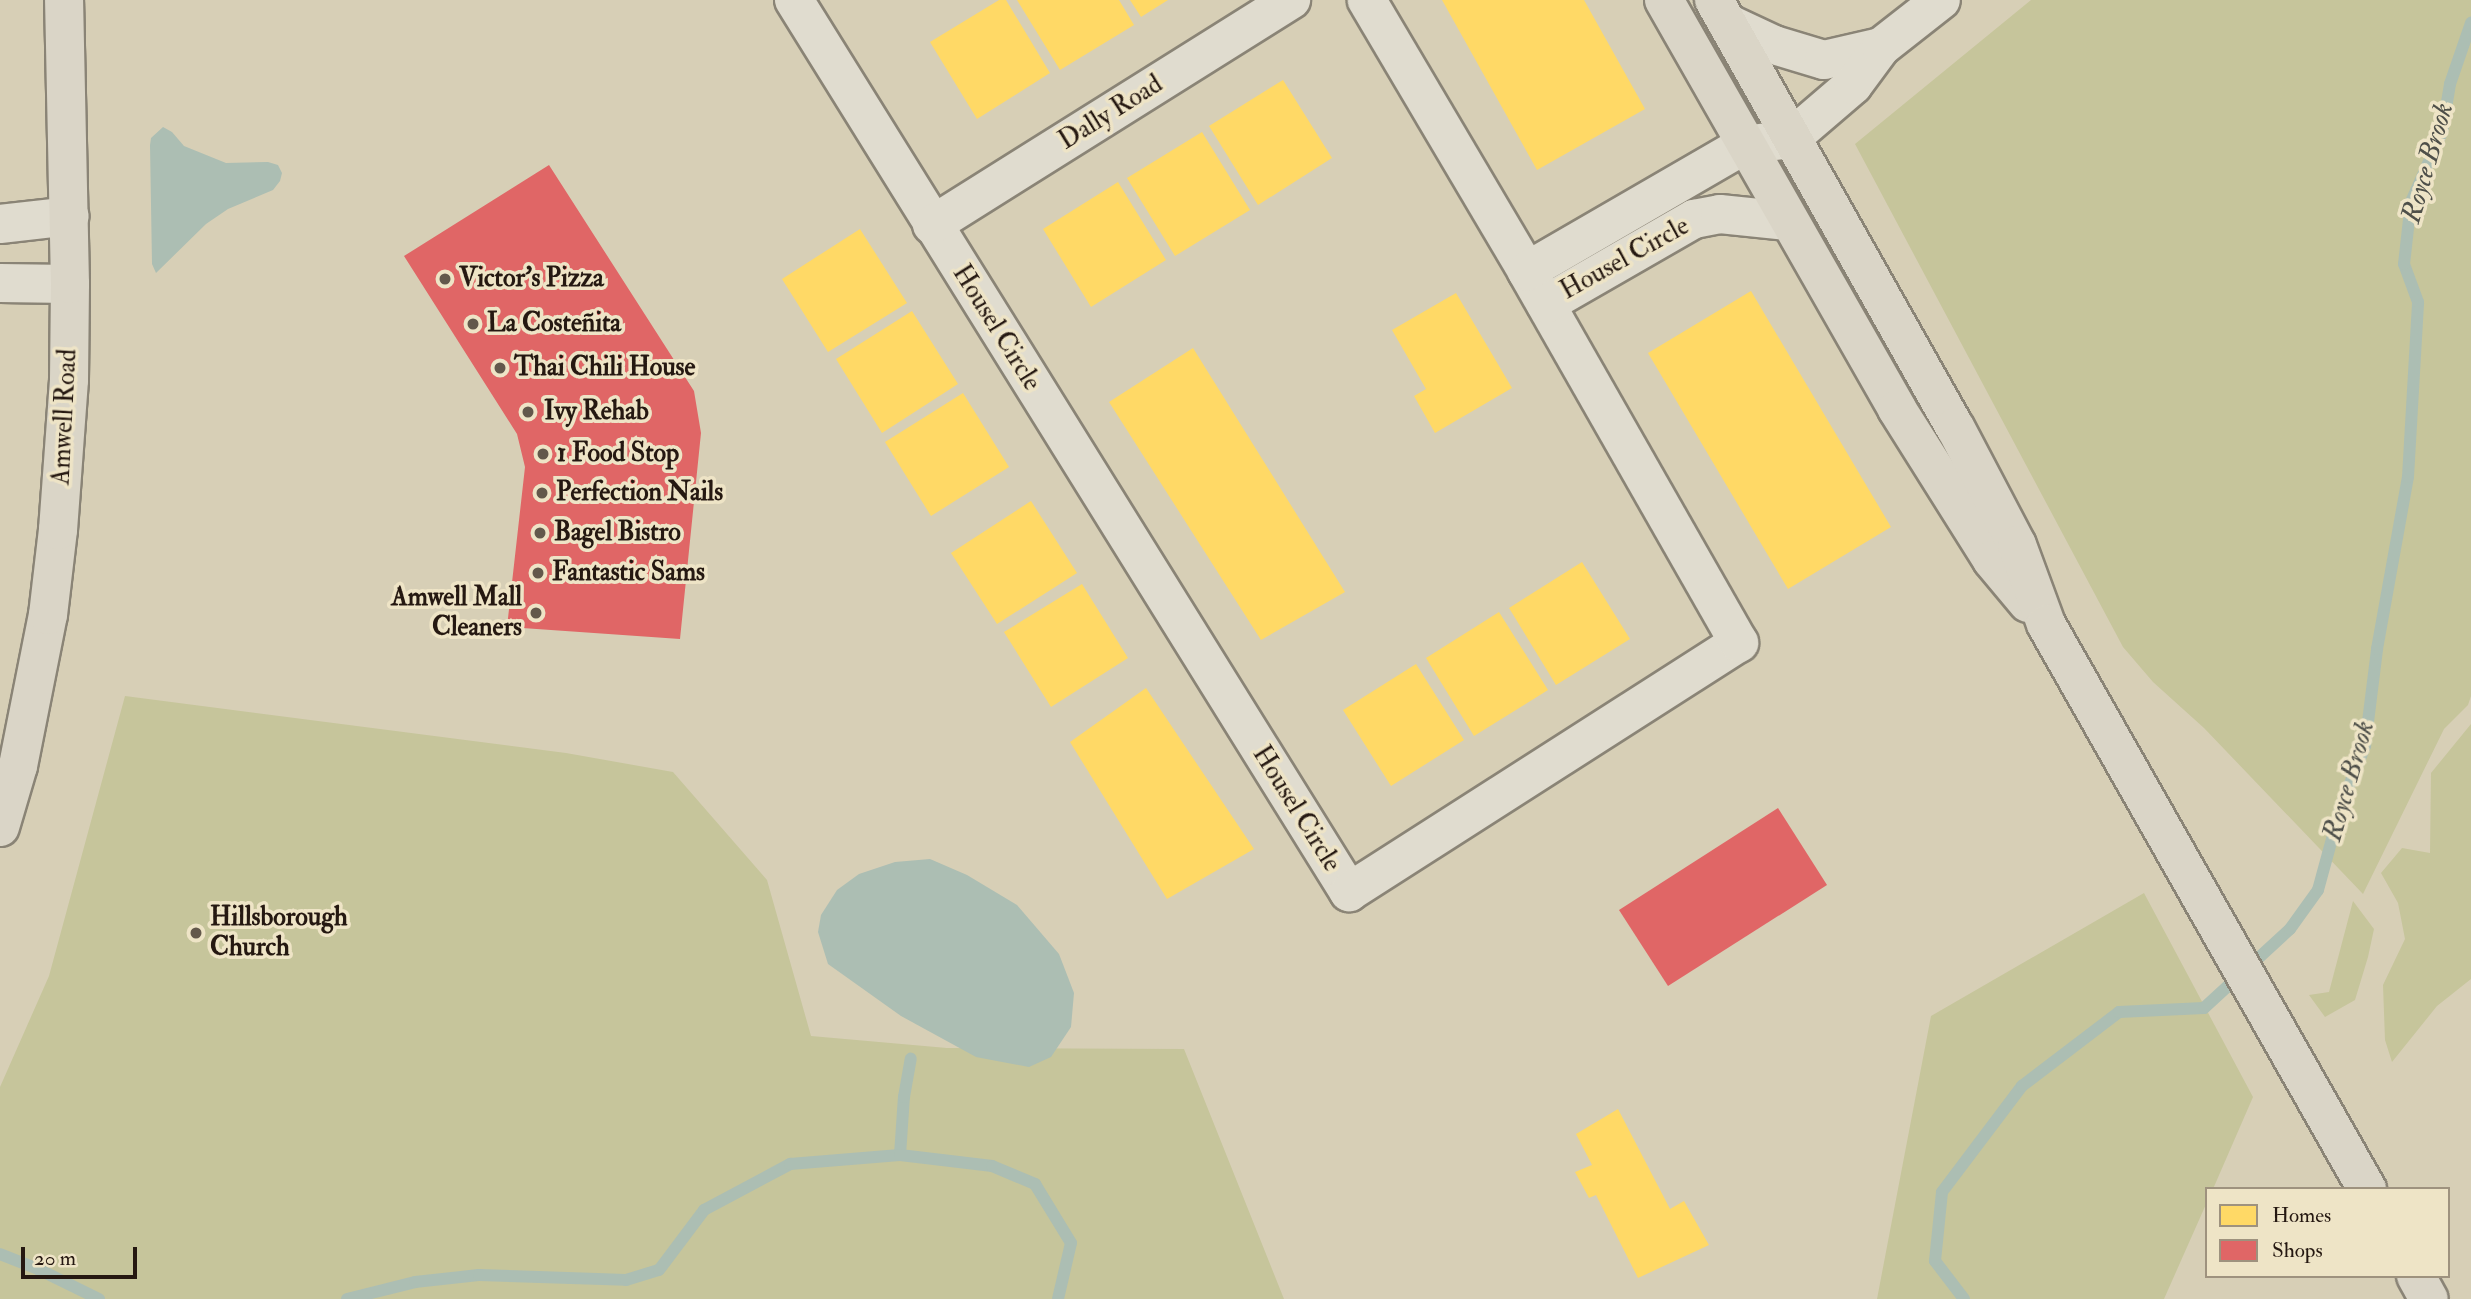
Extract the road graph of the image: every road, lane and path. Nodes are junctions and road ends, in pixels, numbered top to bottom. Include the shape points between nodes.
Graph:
1 (64, 0) edge
2 (794, 0) edge
3 (1291, 0) edge
4 (1367, 0) edge
5 (1664, 0) edge
6 (1941, 0) edge
7 (1721, 12) edge
8 (1881, 47) junction
9 (1790, 139) junction
10 (1744, 145) junction
11 (70, 216) junction
12 (1788, 221) junction
13 (0, 224) edge
14 (932, 225) junction
15 (1527, 271) junction
16 (0, 283) edge
17 (70, 284) junction
18 (1546, 304) junction
19 (2046, 624) junction
20 (0, 827) edge
21 (2366, 1187) edge
22 (2417, 1278) edge
23 (2429, 1299) edge

1 - 11 main road, Amwell Road
2 - 14 lane, Housel Circle
3 - 14 lane, Dally Road
4 - 15 lane, Housel Circle
5 - 10 main road
6 - 8 lane
7 - 8 lane via 1774,45 1824,60
7 - 9 main road
8 - 9 lane via 1853,85
9 - 10 lane
9 - 19 main road via 1962,439 2017,545
10 - 12 main road
10 - 15 lane, Housel Circle
11 - 13 lane
11 - 17 main road, Amwell Road
12 - 18 lane, Housel Circle via 1720,214 1694,219
12 - 19 main road via 1897,409 1992,560
14 - 18 lane, Housel Circle via 1349,892 1739,643
15 - 18 lane, Housel Circle
16 - 17 lane
17 - 20 main road, Amwell Road via 68,394 49,603 18,766
19 - 21 main road
22 - 23 main road

